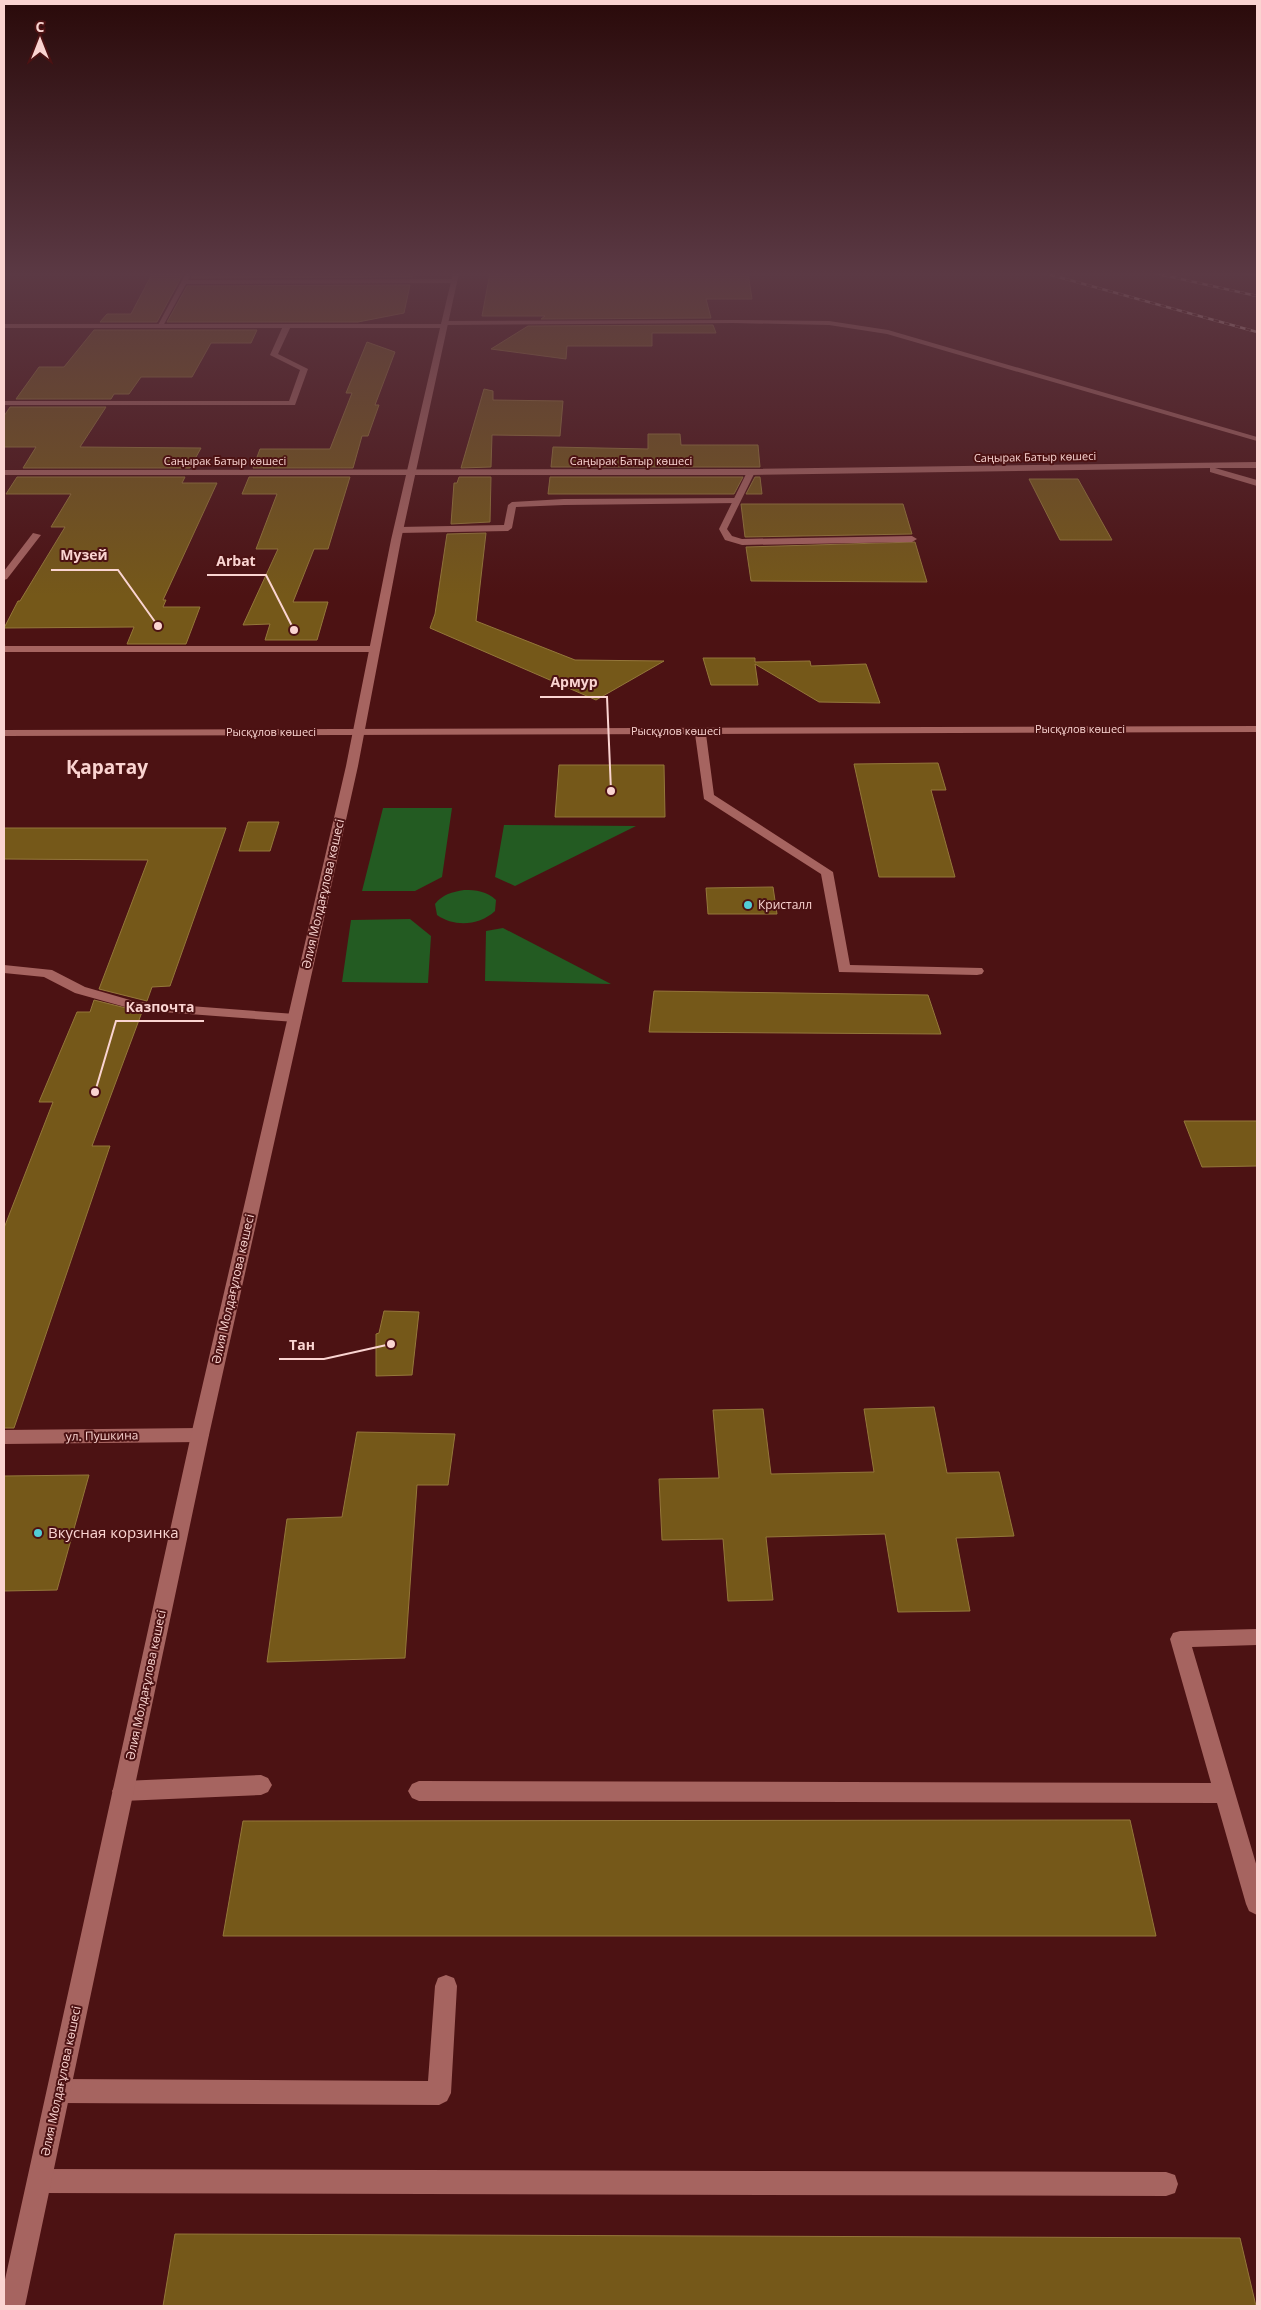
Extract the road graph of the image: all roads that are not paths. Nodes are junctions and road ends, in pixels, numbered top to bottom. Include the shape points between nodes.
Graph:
1 (300, 381) edge
2 (431, 381) edge
3 (1056, 381) edge
4 (4, 403) edge
5 (1257, 439) edge
6 (1257, 465) edge
7 (1198, 466) junction
8 (411, 472) junction
9 (751, 472) junction
10 (4, 473) edge
11 (1257, 483) edge
12 (736, 501) junction
13 (398, 530) junction
14 (36, 535) dead end
15 (912, 539) dead end
16 (4, 577) edge
17 (4, 649) edge
18 (374, 649) junction
19 (1257, 729) edge
20 (700, 731) junction
21 (358, 732) junction
22 (4, 733) edge
23 (4, 969) edge
24 (976, 970) dead end
25 (294, 1018) junction
26 (200, 1434) junction
27 (4, 1437) edge
28 (1257, 1637) edge
29 (261, 1785) dead end
30 (123, 1790) junction
31 (419, 1790) dead end
32 (1225, 1793) junction
33 (1257, 1904) edge
34 (446, 1986) dead end
35 (59, 2091) junction
36 (39, 2181) junction
37 (1166, 2184) dead end
38 (12, 2306) edge

1 - 4 street via 292,403
2 - 8 street, Әлия Молдағұлова көшесі
3 - 5 street
6 - 7 street, Саңырак Батыр көшесі
7 - 9 street, Саңырак Батыр көшесі
7 - 11 street
8 - 9 street, Саңырак Батыр көшесі
8 - 10 street, Саңырак Батыр көшесі
8 - 13 street, Әлия Молдағұлова көшесі
9 - 12 street
12 - 13 street via 512,505 508,528
12 - 15 street via 723,528 728,538 742,542
13 - 18 street, Әлия Молдағұлова көшесі
14 - 16 street
17 - 18 street
18 - 21 street, Әлия Молдағұлова көшесі
19 - 20 street, Рысқұлов көшесі
20 - 21 street, Рысқұлов көшесі
20 - 24 street via 708,797 827,872 844,969
21 - 22 street, Рысқұлов көшесі
21 - 25 street, Әлия Молдағұлова көшесі
23 - 25 street via 47,973 80,990 136,1006
25 - 26 street, Әлия Молдағұлова көшесі
26 - 27 street, ул. Пушкина
26 - 30 street, Әлия Молдағұлова көшесі
28 - 32 street via 1180,1639
29 - 30 street
30 - 35 street, Әлия Молдағұлова көшесі
31 - 32 street
32 - 33 street
34 - 35 street via 439,2092
35 - 36 street, Әлия Молдағұлова көшесі
36 - 37 street
36 - 38 street, Әлия Молдағұлова көшесі

